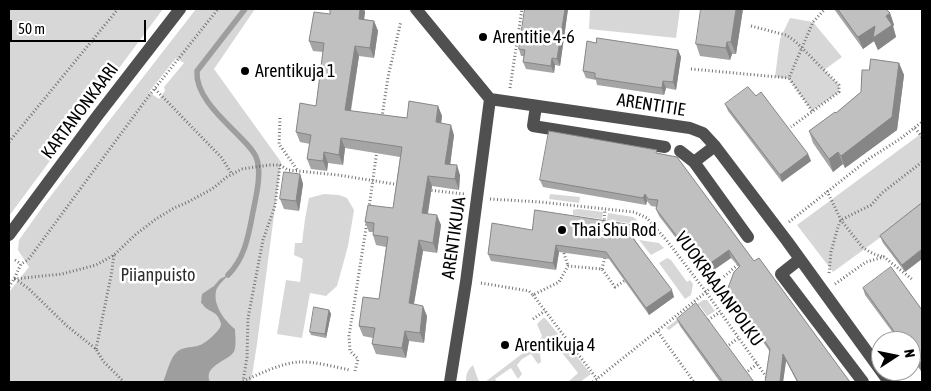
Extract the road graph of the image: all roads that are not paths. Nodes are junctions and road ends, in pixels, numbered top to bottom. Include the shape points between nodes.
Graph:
1 (180, 9) edge
2 (416, 9) edge
3 (490, 99) junction
4 (536, 106) junction
5 (715, 146) junction
6 (664, 147) dead end
7 (680, 151) dead end
8 (694, 162) junction
9 (9, 236) edge
10 (748, 236) dead end
11 (800, 259) junction
12 (871, 358) edge
13 (450, 382) edge
14 (864, 382) edge

1 - 9 street, KARTANONKAARI
2 - 3 street
3 - 4 street, ARENTITIE
3 - 13 street, ARENTIKUJA via 471,196 466,282
4 - 5 street, ARENTITIE via 690,128 703,133
4 - 6 street via 533,126
5 - 8 street
5 - 11 street, ARENTITIE
7 - 8 street
8 - 10 street
11 - 12 street, ARENTITIE
11 - 14 street via 782,274

